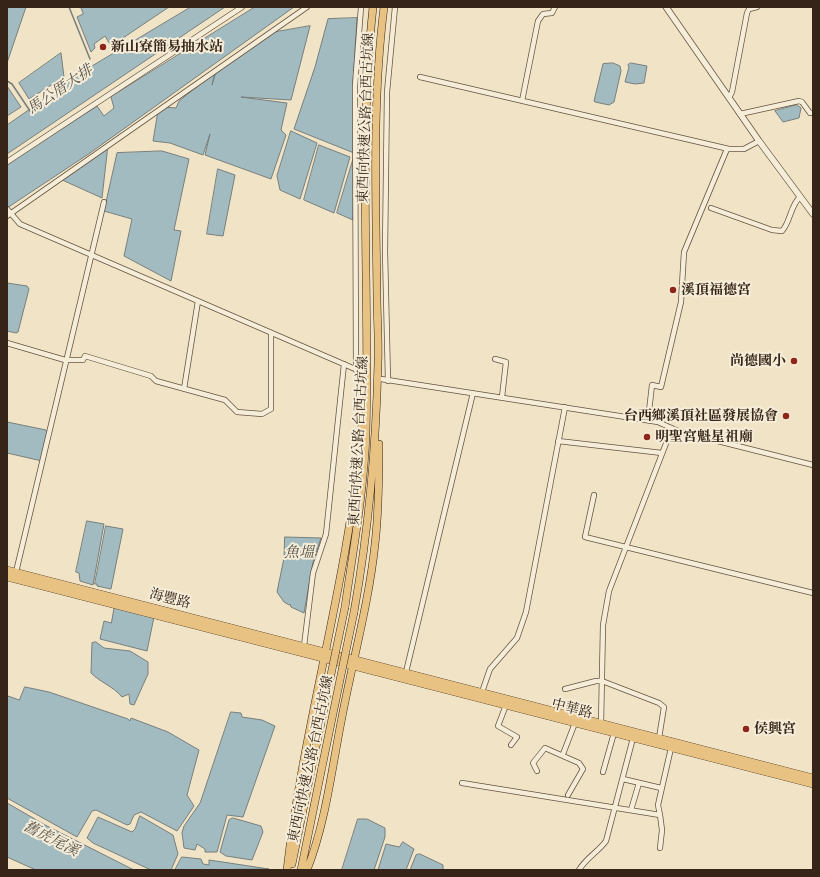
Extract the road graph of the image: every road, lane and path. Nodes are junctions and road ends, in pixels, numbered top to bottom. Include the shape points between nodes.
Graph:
1 (242, 7) edge
2 (307, 7) edge
3 (361, 7) edge
4 (373, 7) edge
5 (384, 7) edge
6 (394, 7) edge
7 (555, 7) edge
8 (666, 7) edge
9 (757, 7) edge
10 (420, 77) dead end
11 (729, 98) junction
12 (522, 101) junction
13 (813, 113) edge
14 (740, 114) junction
15 (759, 140) junction
16 (727, 149) junction
17 (7, 162) edge
18 (800, 197) junction
19 (104, 202) dead end
20 (711, 208) dead end
21 (7, 209) edge
22 (813, 214) edge
23 (9, 215) edge
24 (90, 254) junction
25 (198, 301) junction
26 (271, 333) junction
27 (7, 343) edge
28 (495, 359) dead end
29 (66, 360) junction
30 (378, 362) junction
31 (344, 364) junction
32 (366, 364) junction
33 (356, 370) junction
34 (362, 372) dead end
35 (381, 379) dead end
36 (388, 381) junction
37 (184, 389) junction
38 (473, 393) junction
39 (502, 397) junction
40 (565, 407) junction
41 (648, 420) junction
42 (672, 428) junction
43 (558, 441) junction
44 (662, 453) junction
45 (813, 465) edge
46 (594, 495) dead end
47 (626, 548) junction
48 (7, 570) edge
49 (16, 572) junction
50 (7, 577) edge
51 (813, 593) edge
52 (304, 646) junction
53 (326, 656) junction
54 (352, 663) junction
55 (406, 672) junction
56 (602, 681) junction
57 (565, 689) dead end
58 (482, 692) junction
59 (506, 705) junction
60 (575, 723) junction
61 (601, 726) junction
62 (614, 732) junction
63 (633, 738) junction
64 (659, 738) junction
65 (511, 745) dead end
66 (671, 748) junction
67 (563, 754) junction
68 (537, 771) dead end
69 (603, 772) dead end
70 (813, 778) edge
71 (623, 779) junction
72 (462, 783) dead end
73 (639, 783) junction
74 (813, 784) edge
75 (661, 788) junction
76 (568, 795) dead end
77 (616, 808) junction
78 (631, 810) junction
79 (660, 815) junction
80 (660, 848) dead end
81 (287, 870) edge
82 (290, 870) edge
83 (301, 870) edge
84 (307, 870) edge
85 (579, 870) edge

1 - 17 street
2 - 23 street
3 - 33 street via 355,86
4 - 32 main road, 東西向快速公路 台西古坑線 via 368,50 365,130
5 - 30 main road, 東西向快速公路 台西古坑線 via 379,53 376,147
6 - 36 street via 387,92 385,244
7 - 12 street via 552,13 543,14 538,21
8 - 11 street
9 - 11 street via 749,9
10 - 12 street
11 - 14 street
12 - 16 street
13 - 14 street via 799,101
14 - 15 street
15 - 16 street via 744,149
15 - 18 street
16 - 41 street via 684,252 681,302 674,337 661,387 652,385
18 - 20 street via 795,201 782,231 772,230
18 - 22 street
19 - 24 street
21 - 23 street
23 - 24 street via 20,224
24 - 25 street
24 - 29 street
25 - 26 street
25 - 37 street
26 - 31 street
26 - 37 street via 271,409 268,411 262,414 237,412 225,400
27 - 29 street
28 - 39 street via 506,362
29 - 37 street via 82,360 85,356
29 - 49 street
30 - 54 main road via 379,494 375,545 367,598
30 - 83 main road, 東西向快速公路 台西古坑線, bridge via 372,490 364,556
31 - 33 street
31 - 52 street via 326,534 313,573
32 - 53 main road via 360,446
32 - 82 main road, 東西向快速公路 台西古坑線, bridge via 366,434 361,502 345,607
33 - 34 street
35 - 36 street
36 - 38 street
38 - 39 street
38 - 55 street
39 - 40 street
40 - 41 street
40 - 43 street
41 - 42 street
42 - 44 street
42 - 45 street
43 - 44 street
43 - 58 street via 526,612 517,638 490,670
44 - 47 street
46 - 47 street via 584,537
47 - 51 street
47 - 56 street via 609,591 603,625
48 - 49 main road, 海豐路
49 - 52 main road, 海豐路
50 - 53 main road, 海豐路
52 - 53 main road, 海豐路
53 - 54 main road, 中華路
53 - 81 main road via 299,788
54 - 55 main road, 中華路
54 - 59 main road, 中華路
54 - 84 main road via 327,795 314,853
55 - 58 main road, 中華路
56 - 57 street via 596,680
56 - 61 street
56 - 64 street via 664,707
58 - 61 main road, 中華路
59 - 60 main road, 中華路
59 - 65 street via 498,726 517,737
60 - 61 main road, 中華路
60 - 67 street
61 - 62 main road, 中華路
61 - 64 main road, 中華路
62 - 63 main road, 中華路
62 - 69 street
63 - 66 main road, 中華路
63 - 71 street
64 - 70 main road, 中華路
66 - 74 main road, 中華路
66 - 75 street
67 - 68 street via 545,748 533,763
67 - 76 street via 579,763 583,769
71 - 73 street
71 - 77 street
72 - 77 street
73 - 75 street
73 - 78 street
75 - 79 street via 658,805
77 - 78 street
77 - 85 street via 606,841
78 - 79 street
79 - 80 street

